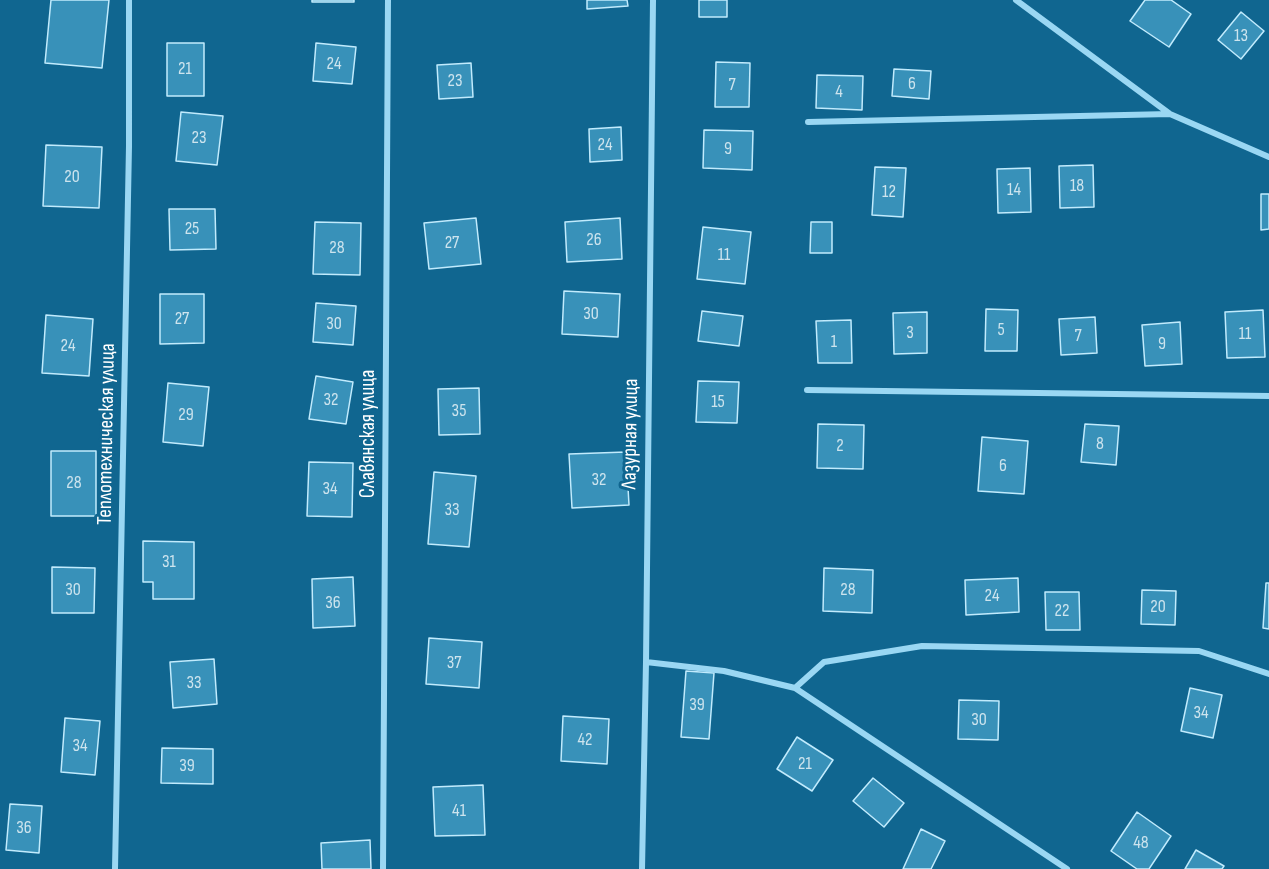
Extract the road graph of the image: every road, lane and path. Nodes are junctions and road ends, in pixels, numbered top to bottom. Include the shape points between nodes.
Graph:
1 (129, 0) edge
2 (388, 0) edge
3 (653, 0) edge
4 (1016, 0) edge
5 (1170, 114) junction
6 (808, 122) dead end
7 (1269, 157) edge
8 (807, 390) dead end
9 (1269, 396) edge
10 (645, 662) junction
11 (1269, 674) edge
12 (795, 688) junction
13 (115, 869) edge
14 (383, 869) edge
15 (642, 869) edge
16 (1067, 869) edge

1 - 13 street, Теплотехническая улица
2 - 14 street, Славянская улица
3 - 10 street, Лазурная улица
4 - 5 street
5 - 6 street
5 - 7 street
8 - 9 street
10 - 12 street via 724,672
10 - 15 street, Лазурная улица
11 - 12 street via 1199,651 922,646 824,663
12 - 16 street

